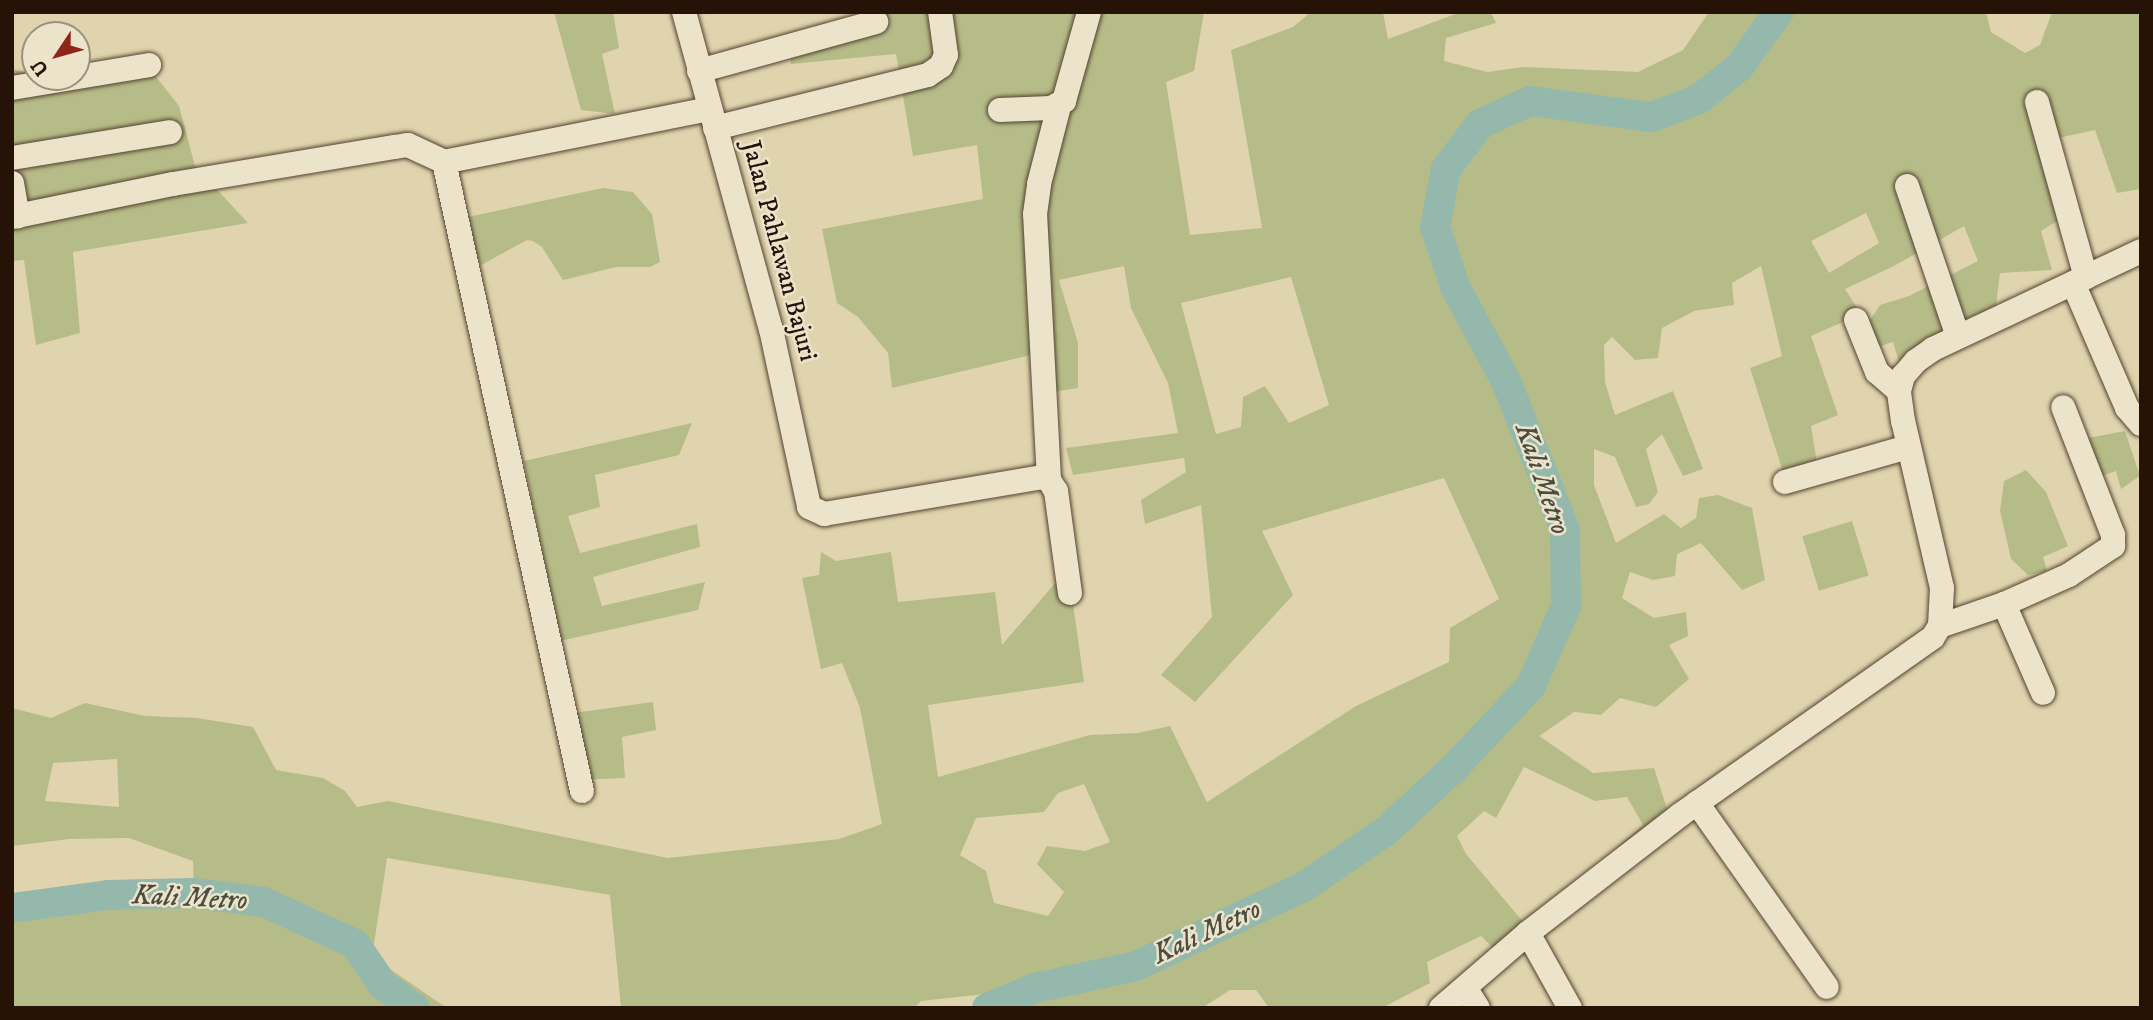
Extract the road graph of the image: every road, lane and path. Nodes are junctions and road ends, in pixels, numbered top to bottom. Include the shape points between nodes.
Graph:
1 (684, 12) edge
2 (940, 12) edge
3 (1089, 12) edge
4 (876, 22) dead end
5 (149, 65) dead end
6 (699, 71) junction
7 (12, 88) edge
8 (2037, 102) dead end
9 (1059, 106) junction
10 (1000, 110) dead end
11 (712, 118) junction
12 (170, 132) dead end
13 (12, 158) edge
14 (444, 162) junction
15 (12, 183) edge
16 (1907, 186) dead end
17 (15, 217) edge
18 (2141, 251) edge
19 (2079, 280) junction
20 (1856, 320) dead end
21 (1958, 337) junction
22 (1899, 391) junction
23 (2063, 407) dead end
24 (2141, 424) edge
25 (1908, 447) junction
26 (1049, 480) junction
27 (1785, 482) dead end
28 (1070, 593) dead end
29 (2004, 604) junction
30 (1940, 626) junction
31 (2043, 693) dead end
32 (582, 791) dead end
33 (1698, 803) junction
34 (1528, 933) junction
35 (1827, 987) dead end
36 (1472, 998) edge
37 (1441, 1008) edge
38 (1570, 1008) edge

1 - 6 street, Jalan Pahlawan Bajuri
2 - 11 street via 946,55 942,66 928,75
3 - 9 street via 1065,101
4 - 6 street
5 - 7 street
6 - 11 street, Jalan Pahlawan Bajuri
8 - 19 street
9 - 10 street
9 - 26 street via 1035,214
11 - 14 street
11 - 26 street, Jalan Pahlawan Bajuri via 771,329 809,507 824,513 1042,477
12 - 13 street
14 - 17 street via 408,145 173,184
14 - 32 street
15 - 17 street
16 - 21 street
18 - 19 street
19 - 21 street
19 - 24 street via 2127,408
20 - 22 street via 1877,372
21 - 22 street via 1905,371
22 - 25 street
23 - 29 street via 2113,535 2113,546 2069,575
25 - 27 street
25 - 30 street via 1942,588
26 - 28 street via 1056,491
29 - 30 street
29 - 31 street
30 - 33 street via 1925,645
33 - 34 street
33 - 35 street
34 - 36 street
34 - 38 street
36 - 37 street

